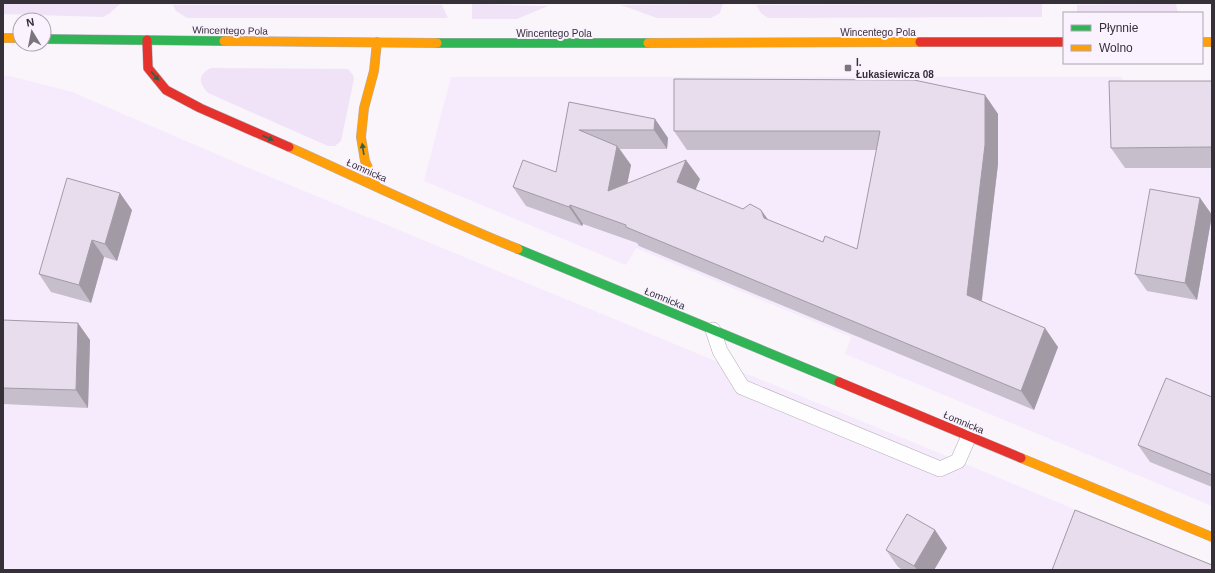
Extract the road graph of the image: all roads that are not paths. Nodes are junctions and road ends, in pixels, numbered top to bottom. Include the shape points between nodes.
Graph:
1 (52, 38) edge
2 (147, 40) junction
3 (377, 42) junction
4 (1063, 42) edge
5 (376, 186) junction
6 (713, 330) junction
7 (969, 436) junction
8 (1212, 537) edge

1 - 2 street, Wincentego Pola
2 - 3 street, Wincentego Pola
2 -> 5 street, Łomnicka via 148,68 166,90 200,108
3 - 4 street, Wincentego Pola
5 -> 3 street via 365,161 361,137
5 - 6 street, Łomnicka via 461,226
6 - 7 street, Łomnicka
6 - 7 lane via 720,351 742,387 940,469 958,460
7 - 8 street, Łomnicka

